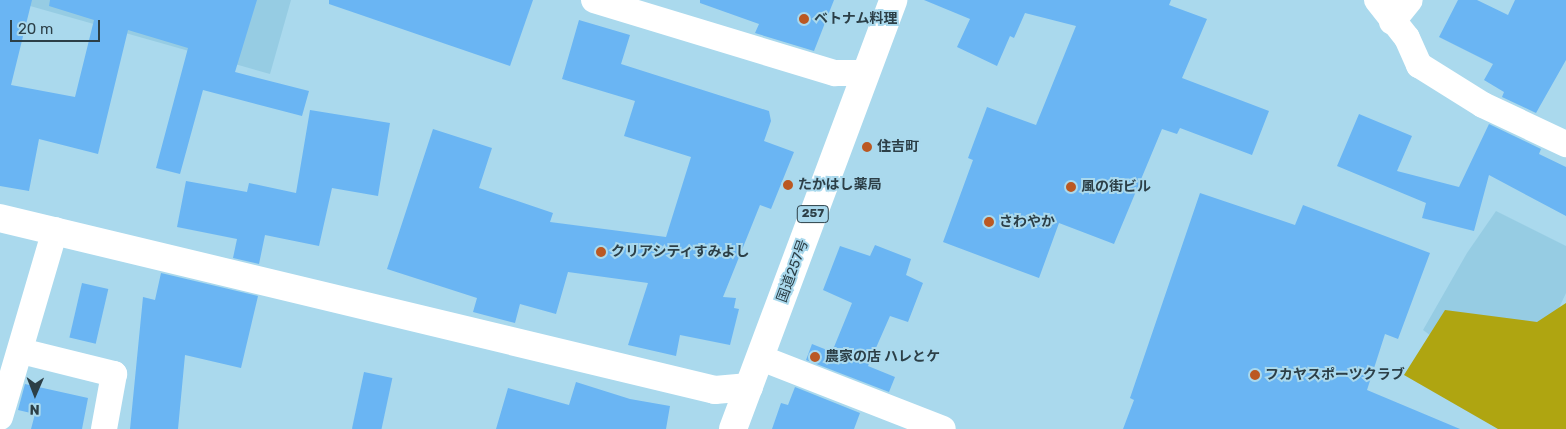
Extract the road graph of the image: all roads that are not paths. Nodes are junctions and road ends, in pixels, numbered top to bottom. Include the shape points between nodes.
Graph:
1 (594, 0) edge
2 (893, 0) edge
3 (1377, 0) edge
4 (1410, 0) edge
5 (1392, 22) junction
6 (865, 72) junction
7 (1566, 144) edge
8 (0, 218) edge
9 (55, 230) junction
10 (20, 350) junction
11 (762, 358) junction
12 (750, 387) junction
13 (0, 417) edge
14 (104, 429) edge
15 (733, 429) edge
16 (943, 429) edge

1 - 6 street via 835,72
2 - 6 main road, 国道257号 / 257
3 - 5 street
4 - 5 street
5 - 7 street via 1407,38 1419,65 1483,105
6 - 11 main road, 国道257号 / 257
8 - 9 main road
9 - 10 street
9 - 12 main road via 715,390
10 - 13 street
10 - 14 street via 114,374
11 - 12 main road, 国道257号 / 257
11 - 16 street
12 - 15 main road, 国道257号 / 257

